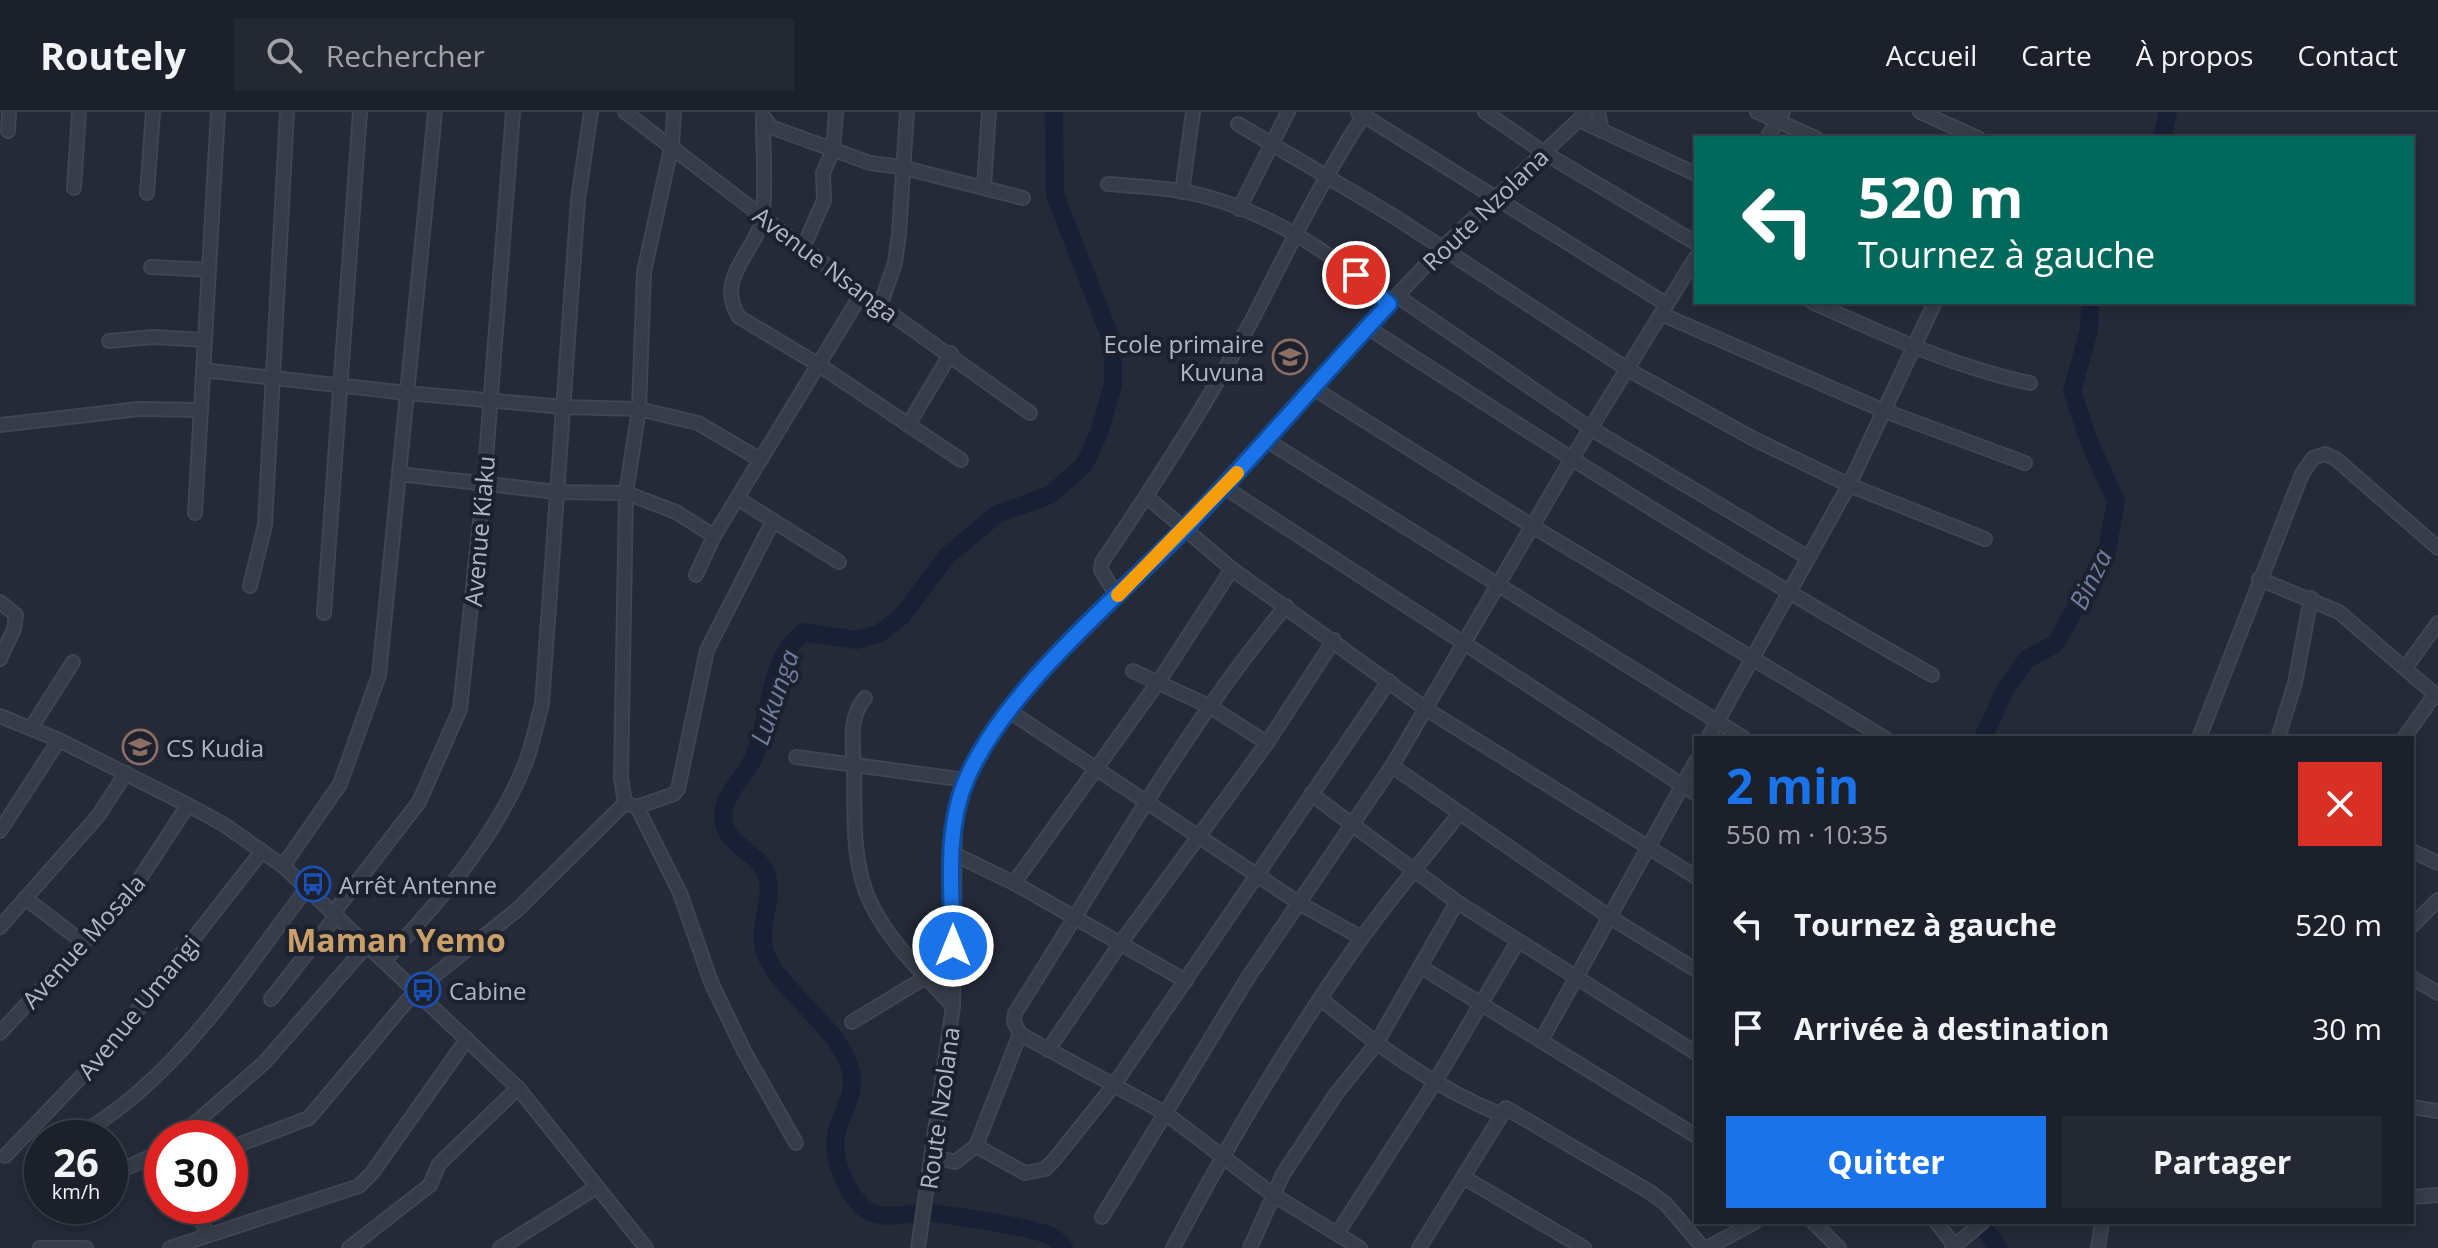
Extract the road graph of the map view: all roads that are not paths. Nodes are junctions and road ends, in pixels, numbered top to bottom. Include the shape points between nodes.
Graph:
1 (9, 112) edge
2 (79, 112) edge
3 (153, 112) edge
4 (218, 112) edge
5 (287, 112) edge
6 (360, 112) edge
7 (435, 112) edge
8 (513, 112) edge
9 (591, 112) edge
10 (625, 112) edge
11 (674, 112) edge
12 (836, 112) edge
13 (907, 112) edge
14 (989, 112) edge
15 (1193, 112) edge
16 (1288, 112) edge
17 (1485, 112) edge
18 (1598, 112) edge
19 (1757, 112) edge
20 (1920, 112) edge
21 (1362, 113) edge
22 (762, 115) edge
23 (1583, 116) edge
24 (1780, 116) edge
25 (1238, 124) dead end
26 (8, 131) dead end
27 (1602, 131) junction
28 (1768, 136) edge
29 (1813, 136) edge
30 (1974, 136) edge
31 (1271, 143) junction
32 (672, 144) junction
33 (833, 150) junction
34 (1543, 152) junction
35 (901, 167) junction
36 (1694, 173) edge
37 (1328, 176) junction
38 (1108, 184) dead end
39 (984, 186) junction
40 (74, 188) dead end
41 (1182, 192) junction
42 (147, 193) dead end
43 (1023, 198) dead end
44 (1495, 198) junction
45 (1239, 209) junction
46 (763, 217) junction
47 (1294, 234) junction
48 (1694, 242) edge
49 (803, 248) junction
50 (1441, 249) junction
51 (1694, 260) edge
52 (151, 267) dead end
53 (209, 270) junction
54 (862, 293) junction
55 (1393, 300) junction
56 (1816, 304) edge
57 (1934, 304) edge
58 (880, 306) junction
59 (1663, 309) junction
60 (1367, 327) junction
61 (205, 340) junction
62 (109, 341) dead end
63 (1911, 347) junction
64 (951, 353) junction
65 (819, 365) junction
66 (1627, 369) junction
67 (203, 370) junction
68 (273, 379) junction
69 (2030, 383) dead end
70 (340, 385) junction
71 (1313, 388) junction
72 (407, 393) junction
73 (490, 399) junction
74 (563, 407) junction
75 (639, 409) junction
76 (201, 410) junction
77 (1882, 410) junction
78 (1030, 413) dead end
79 (0, 425) edge
80 (908, 425) junction
81 (1590, 428) junction
82 (1266, 440) junction
83 (761, 460) junction
84 (961, 460) dead end
85 (1571, 460) junction
86 (2025, 463) dead end
87 (399, 474) junction
88 (484, 484) junction
89 (1849, 485) junction
90 (1224, 487) junction
91 (557, 492) junction
92 (626, 493) junction
93 (1147, 497) junction
94 (737, 498) junction
95 (195, 513) dead end
96 (773, 521) junction
97 (1532, 526) junction
98 (1183, 530) junction
99 (714, 536) junction
100 (1985, 539) dead end
101 (2438, 548) edge
102 (1807, 557) junction
103 (839, 562) dead end
104 (1232, 569) junction
105 (696, 575) dead end
106 (2259, 579) junction
107 (1497, 585) junction
108 (250, 586) dead end
109 (1790, 595) junction
110 (1117, 596) junction
111 (2311, 598) junction
112 (0, 602) edge
113 (1286, 606) junction
114 (324, 613) dead end
115 (2438, 623) edge
116 (1334, 640) junction
117 (1465, 642) junction
118 (1754, 658) junction
119 (0, 659) edge
120 (73, 662) dead end
121 (2406, 667) junction
122 (1133, 671) dead end
123 (1932, 675) dead end
124 (1159, 681) junction
125 (1389, 681) junction
126 (2436, 696) edge
127 (865, 698) dead end
128 (1209, 706) junction
129 (1426, 709) junction
130 (1009, 711) junction
131 (0, 716) edge
132 (1717, 721) junction
133 (31, 728) junction
134 (1709, 736) edge
135 (1741, 736) edge
136 (1882, 736) edge
137 (2200, 736) edge
138 (2279, 736) edge
139 (2406, 736) edge
140 (59, 740) junction
141 (1267, 743) junction
142 (796, 757) dead end
143 (1694, 765) edge
144 (1392, 766) junction
145 (854, 768) junction
146 (1095, 770) junction
147 (126, 773) junction
148 (966, 780) junction
149 (1683, 786) junction
150 (1694, 793) edge
151 (1311, 794) junction
152 (1145, 803) junction
153 (188, 805) junction
154 (631, 805) junction
155 (1459, 814) junction
156 (1354, 824) junction
157 (0, 831) edge
158 (1200, 839) junction
159 (1650, 849) junction
160 (262, 851) junction
161 (2414, 852) edge
162 (952, 853) junction
163 (2438, 863) edge
164 (283, 866) junction
165 (1415, 870) junction
166 (1258, 876) junction
167 (1694, 876) edge
168 (1014, 883) junction
169 (307, 888) junction
170 (25, 898) junction
171 (2438, 900) edge
172 (1457, 902) junction
173 (1299, 903) junction
174 (336, 914) junction
175 (1077, 917) junction
176 (1611, 918) junction
177 (2414, 924) edge
178 (0, 927) edge
179 (1362, 938) junction
180 (1518, 941) junction
181 (84, 943) junction
182 (368, 944) junction
183 (1120, 944) junction
184 (385, 960) junction
185 (1421, 967) junction
186 (1694, 969) edge
187 (926, 977) junction
188 (1578, 978) junction
189 (2414, 979) edge
190 (1186, 981) junction
191 (416, 990) junction
192 (2438, 993) edge
193 (271, 999) dead end
194 (1321, 999) junction
195 (1479, 1004) junction
196 (953, 1006) junction
197 (852, 1022) dead end
198 (0, 1033) edge
199 (1020, 1034) junction
200 (467, 1039) junction
201 (1541, 1041) junction
202 (1376, 1044) junction
203 (1048, 1050) junction
204 (1694, 1052) edge
205 (1435, 1082) junction
206 (1114, 1085) junction
207 (518, 1088) junction
208 (2438, 1098) edge
209 (2414, 1107) edge
210 (2434, 1110) edge
211 (1165, 1113) junction
212 (1500, 1114) junction
213 (104, 1120) edge
214 (199, 1120) edge
215 (1694, 1135) edge
216 (248, 1141) edge
217 (796, 1143) dead end
218 (976, 1146) junction
219 (5, 1156) dead end
220 (933, 1156) junction
221 (1221, 1156) junction
222 (1463, 1177) junction
223 (597, 1187) junction
224 (1272, 1194) junction
225 (2438, 1195) edge
226 (2414, 1197) edge
227 (1102, 1217) dead end
228 (203, 1224) edge
229 (1751, 1224) edge
230 (1815, 1224) edge
231 (1937, 1224) edge
232 (2102, 1224) edge
233 (1978, 1226) edge
234 (208, 1234) junction
235 (1337, 1234) junction
236 (920, 1242) edge
237 (640, 1246) edge
238 (1352, 1246) edge
239 (1710, 1247) edge
240 (1954, 1247) edge
241 (40, 1248) edge
242 (86, 1248) edge
243 (170, 1248) edge
244 (349, 1248) edge
245 (500, 1248) edge
246 (1173, 1248) edge
247 (1250, 1248) edge
248 (1419, 1248) edge
249 (1584, 1248) edge
250 (1839, 1248) edge
251 (2098, 1248) edge

1 - 26 street
2 - 40 street
3 - 42 street
4 - 53 street
5 - 68 street
6 - 70 street
7 - 72 street
8 - 73 street, Avenue Kiaku
9 - 74 street via 578,200
10 - 32 street, Avenue Nsanga
11 - 32 street
12 - 33 street
13 - 35 street
14 - 39 street
15 - 41 street
16 - 31 street
17 - 34 street
18 - 27 street
19 - 24 street
20 - 30 street
21 - 37 street
21 - 44 street
22 - 33 street via 771,127
22 - 46 street
23 - 27 street
23 - 34 street, Route Nzolana
24 - 28 street
24 - 29 street
25 - 31 street
27 - 36 street
31 - 37 street
31 - 45 street
32 - 46 street, Avenue Nsanga
32 - 75 street via 644,272
33 - 35 street
33 - 49 street via 823,173 824,200
34 - 44 street, Route Nzolana
34 - 48 street
35 - 39 street
35 - 58 street via 895,263
37 - 47 street
37 - 50 street
38 - 41 street
39 - 43 street
41 - 45 street
44 - 50 street, Route Nzolana
44 - 59 street
45 - 47 street
46 - 49 street, Avenue Nsanga
46 - 65 street via 736,269 732,306 739,317
47 - 55 street
47 - 93 street via 1251,321
49 - 54 street, Avenue Nsanga
50 - 55 street, Route Nzolana
50 - 66 street
51 - 59 street
52 - 53 street
53 - 61 street
54 - 58 street, Avenue Nsanga
54 - 65 street
55 - 60 street, Route Nzolana
55 - 81 street
56 - 63 street
57 - 63 street
58 - 64 street, Avenue Nsanga
59 - 66 street
59 - 77 street
60 - 71 street, Route Nzolana
60 - 85 street
61 - 62 street
61 - 67 street
63 - 69 street
63 - 77 street
64 - 78 street, Avenue Nsanga
64 - 80 street
65 - 80 street
65 - 83 street
66 - 81 street
66 - 89 street
67 - 68 street
67 - 76 street
68 - 70 street
68 - 108 street via 265,525
70 - 72 street
70 - 114 street
71 - 82 street, Route Nzolana
71 - 97 street
72 - 73 street
72 - 87 street
73 - 74 street
73 - 88 street, Avenue Kiaku
74 - 75 street
74 - 91 street
75 - 83 street via 698,423
75 - 92 street
76 - 79 street via 139,409
76 - 95 street
77 - 86 street
77 - 89 street
80 - 84 street
81 - 85 street
81 - 102 street
82 - 90 street, Route Nzolana
82 - 107 street
83 - 94 street
85 - 97 street
85 - 109 street
87 - 88 street
87 - 164 street via 379,675 340,784
88 - 91 street
88 - 174 street, Avenue Kiaku via 460,709 428,787
89 - 100 street
89 - 102 street
90 - 98 street, Route Nzolana
90 - 117 street
91 - 92 street
91 - 184 street via 547,663 525,765 497,821 449,887
92 - 99 street via 676,512
92 - 154 street via 621,778
93 - 98 street
93 - 110 street via 1102,562 1101,570
94 - 96 street
94 - 99 street
96 - 103 street
96 - 154 street via 707,650 678,789
97 - 107 street
97 - 118 street
98 - 104 street
98 - 110 street, Route Nzolana
99 - 105 street
101 - 106 street via 2325,454 2313,458 2302,474
102 - 109 street
104 - 113 street
104 - 124 street
106 - 111 street
106 - 137 street
107 - 117 street
107 - 132 street
109 - 118 street
109 - 123 street
110 - 130 street, Route Nzolana
111 - 121 street via 2339,612
111 - 138 street
112 - 119 street via 16,615 16,622
113 - 116 street
113 - 128 street
115 - 121 street
116 - 125 street
116 - 141 street
117 - 129 street
117 - 149 street
118 - 132 street
118 - 136 street
120 - 133 street
121 - 126 street
122 - 124 street
124 - 128 street
124 - 146 street
125 - 129 street
125 - 151 street
126 - 139 street
127 - 145 street via 854,721
128 - 141 street
128 - 152 street
129 - 144 street
129 - 159 street
130 - 146 street
130 - 148 street, Route Nzolana
131 - 133 street
132 - 134 street
132 - 135 street
133 - 140 street
140 - 147 street
140 - 157 street
141 - 158 street
142 - 145 street
143 - 149 street
144 - 155 street
144 - 156 street
145 - 148 street
145 - 187 street via 864,885 887,928
146 - 152 street
146 - 168 street
147 - 153 street
147 - 170 street via 98,816
148 - 162 street, Route Nzolana
149 - 150 street
149 - 159 street
151 - 156 street
151 - 166 street
152 - 158 street
152 - 175 street
153 - 160 street
153 - 181 street, Avenue Mosala via 133,889
154 - 191 street via 517,910
154 - 217 street via 680,893 711,982 744,1051
155 - 165 street
155 - 176 street
156 - 165 street
156 - 173 street
158 - 166 street
158 - 183 street
159 - 167 street
159 - 176 street
160 - 164 street
160 - 219 street, Avenue Umangi via 105,1052
161 - 163 street
162 - 168 street
162 - 196 street, Route Nzolana
164 - 169 street
165 - 172 street
165 - 179 street
166 - 173 street
166 - 190 street
168 - 175 street
169 - 174 street
169 - 213 street via 171,1062
170 - 178 street
170 - 181 street
171 - 177 street
172 - 180 street
172 - 185 street
173 - 179 street
173 - 211 street
174 - 182 street
174 - 193 street, Avenue Kiaku
175 - 183 street
175 - 199 street via 1015,1013
176 - 186 street
176 - 188 street
179 - 194 street
180 - 188 street
180 - 195 street
181 - 198 street, Avenue Mosala
182 - 184 street
182 - 214 street via 264,1063
183 - 190 street
183 - 203 street
184 - 191 street
185 - 195 street
185 - 202 street
187 - 196 street
187 - 197 street
188 - 201 street
188 - 204 street
189 - 192 street
190 - 206 street
191 - 200 street
191 - 216 street via 309,1118
194 - 202 street
194 - 221 street
195 - 201 street
195 - 205 street
196 - 220 street, Route Nzolana
199 - 203 street
199 - 218 street
200 - 207 street
200 - 234 street via 364,1182
201 - 215 street
202 - 205 street
202 - 224 street via 1336,1094
203 - 206 street
205 - 212 street
205 - 235 street
206 - 211 street
206 - 218 street via 1045,1169 1025,1173
207 - 223 street
207 - 244 street via 439,1164 430,1185
208 - 210 street
209 - 210 street
211 - 221 street
211 - 227 street
212 - 222 street
212 - 239 street via 1508,1108 1650,1192
218 - 220 street via 955,1162
220 - 236 street, Route Nzolana
221 - 224 street
221 - 246 street
222 - 248 street
222 - 249 street
223 - 237 street
223 - 245 street
224 - 235 street
224 - 247 street
225 - 226 street
228 - 234 street
229 - 239 street
230 - 250 street
231 - 240 street
232 - 251 street
233 - 240 street
234 - 243 street
235 - 238 street
241 - 242 street

